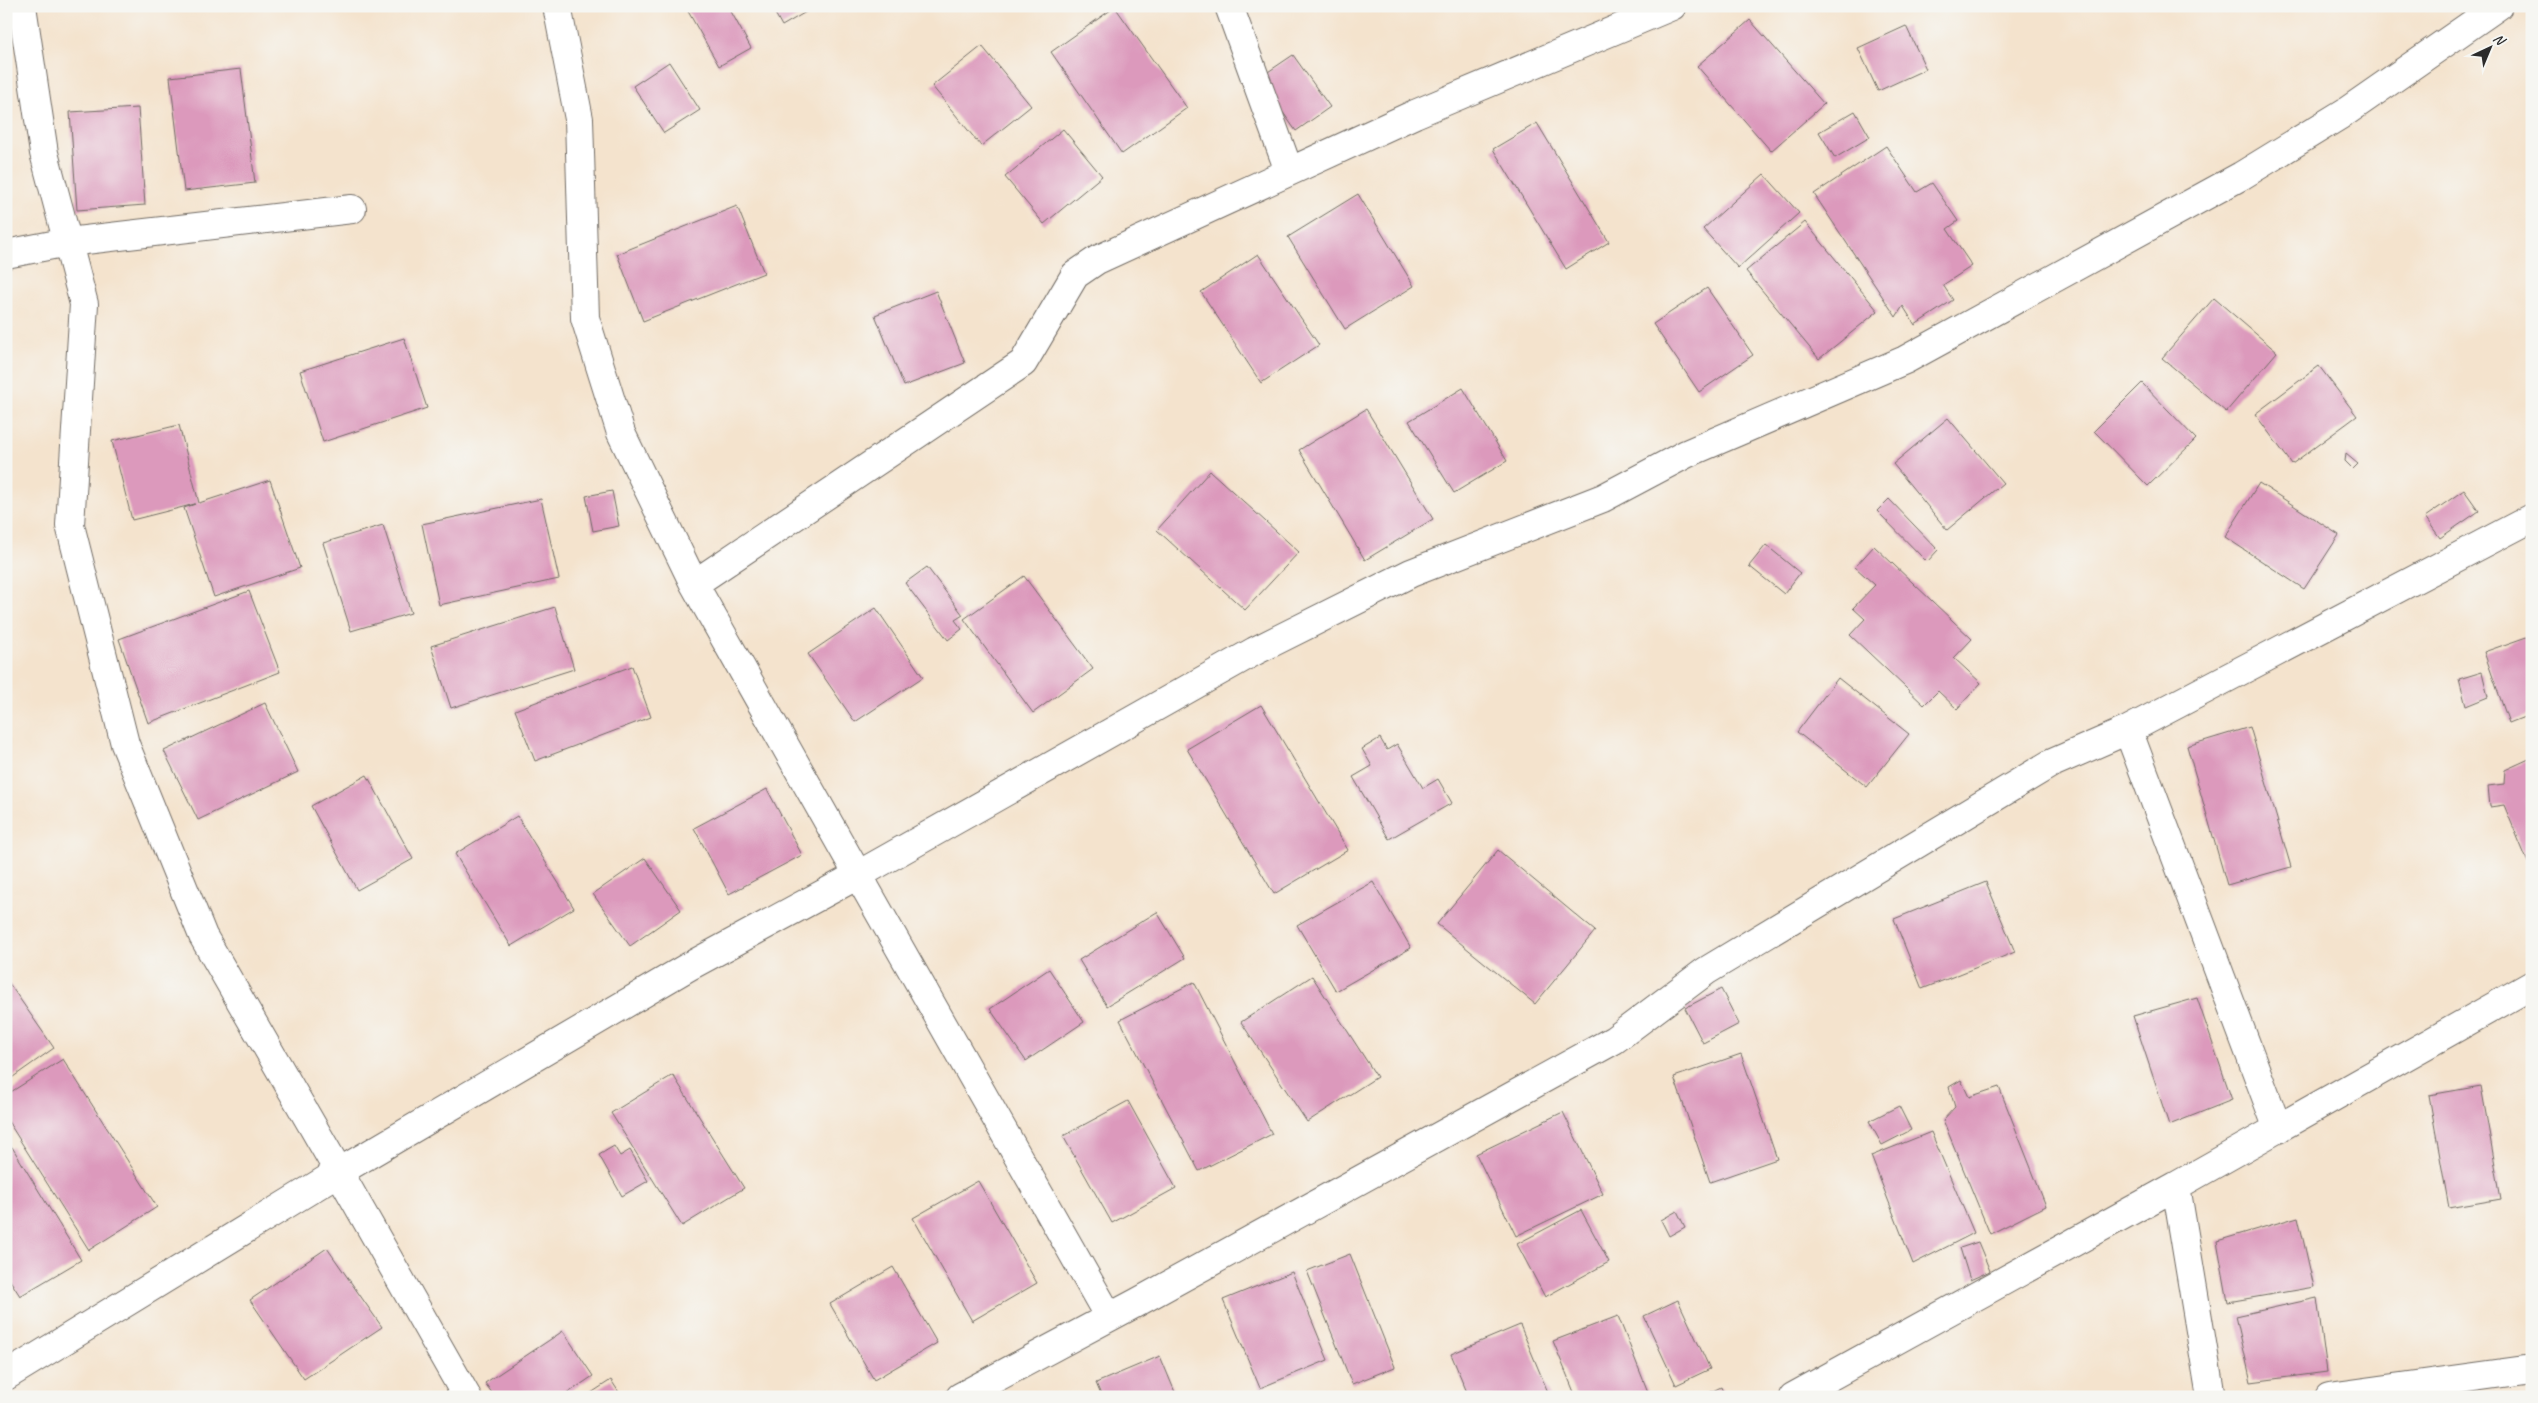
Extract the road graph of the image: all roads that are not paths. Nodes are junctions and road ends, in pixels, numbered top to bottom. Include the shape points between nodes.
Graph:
1 (22, 6) edge
2 (557, 6) edge
3 (1229, 6) edge
4 (1672, 6) edge
5 (2498, 6) edge
6 (1289, 171) junction
7 (352, 209) dead end
8 (68, 242) junction
9 (6, 254) edge
10 (2532, 518) edge
11 (694, 584) junction
12 (2128, 730) junction
13 (858, 875) junction
14 (2532, 985) edge
15 (2278, 1129) junction
16 (339, 1172) junction
17 (2176, 1186) junction
18 (1109, 1317) junction
19 (2532, 1369) edge
20 (6, 1376) edge
21 (467, 1397) edge
22 (960, 1397) edge
23 (1793, 1397) edge
24 (2211, 1397) edge
25 (2329, 1397) edge

1 - 8 street via 44,153
2 - 11 street via 579,119 585,318 621,433
3 - 6 street
4 - 6 street
5 - 13 street via 2347,110 2241,176 1904,360 1686,454 1602,498 1412,572 1255,651
6 - 11 street via 1097,260 1075,275 1023,363
7 - 8 street
8 - 9 street
8 - 16 street via 84,304 70,525 125,744 203,936
10 - 12 street
11 - 13 street
12 - 15 street
12 - 18 street via 2050,764 1706,970 1614,1040
13 - 16 street via 688,967
13 - 18 street
14 - 15 street
15 - 17 street
16 - 20 street
16 - 21 street
17 - 23 street
17 - 24 street
18 - 22 street
19 - 25 street

